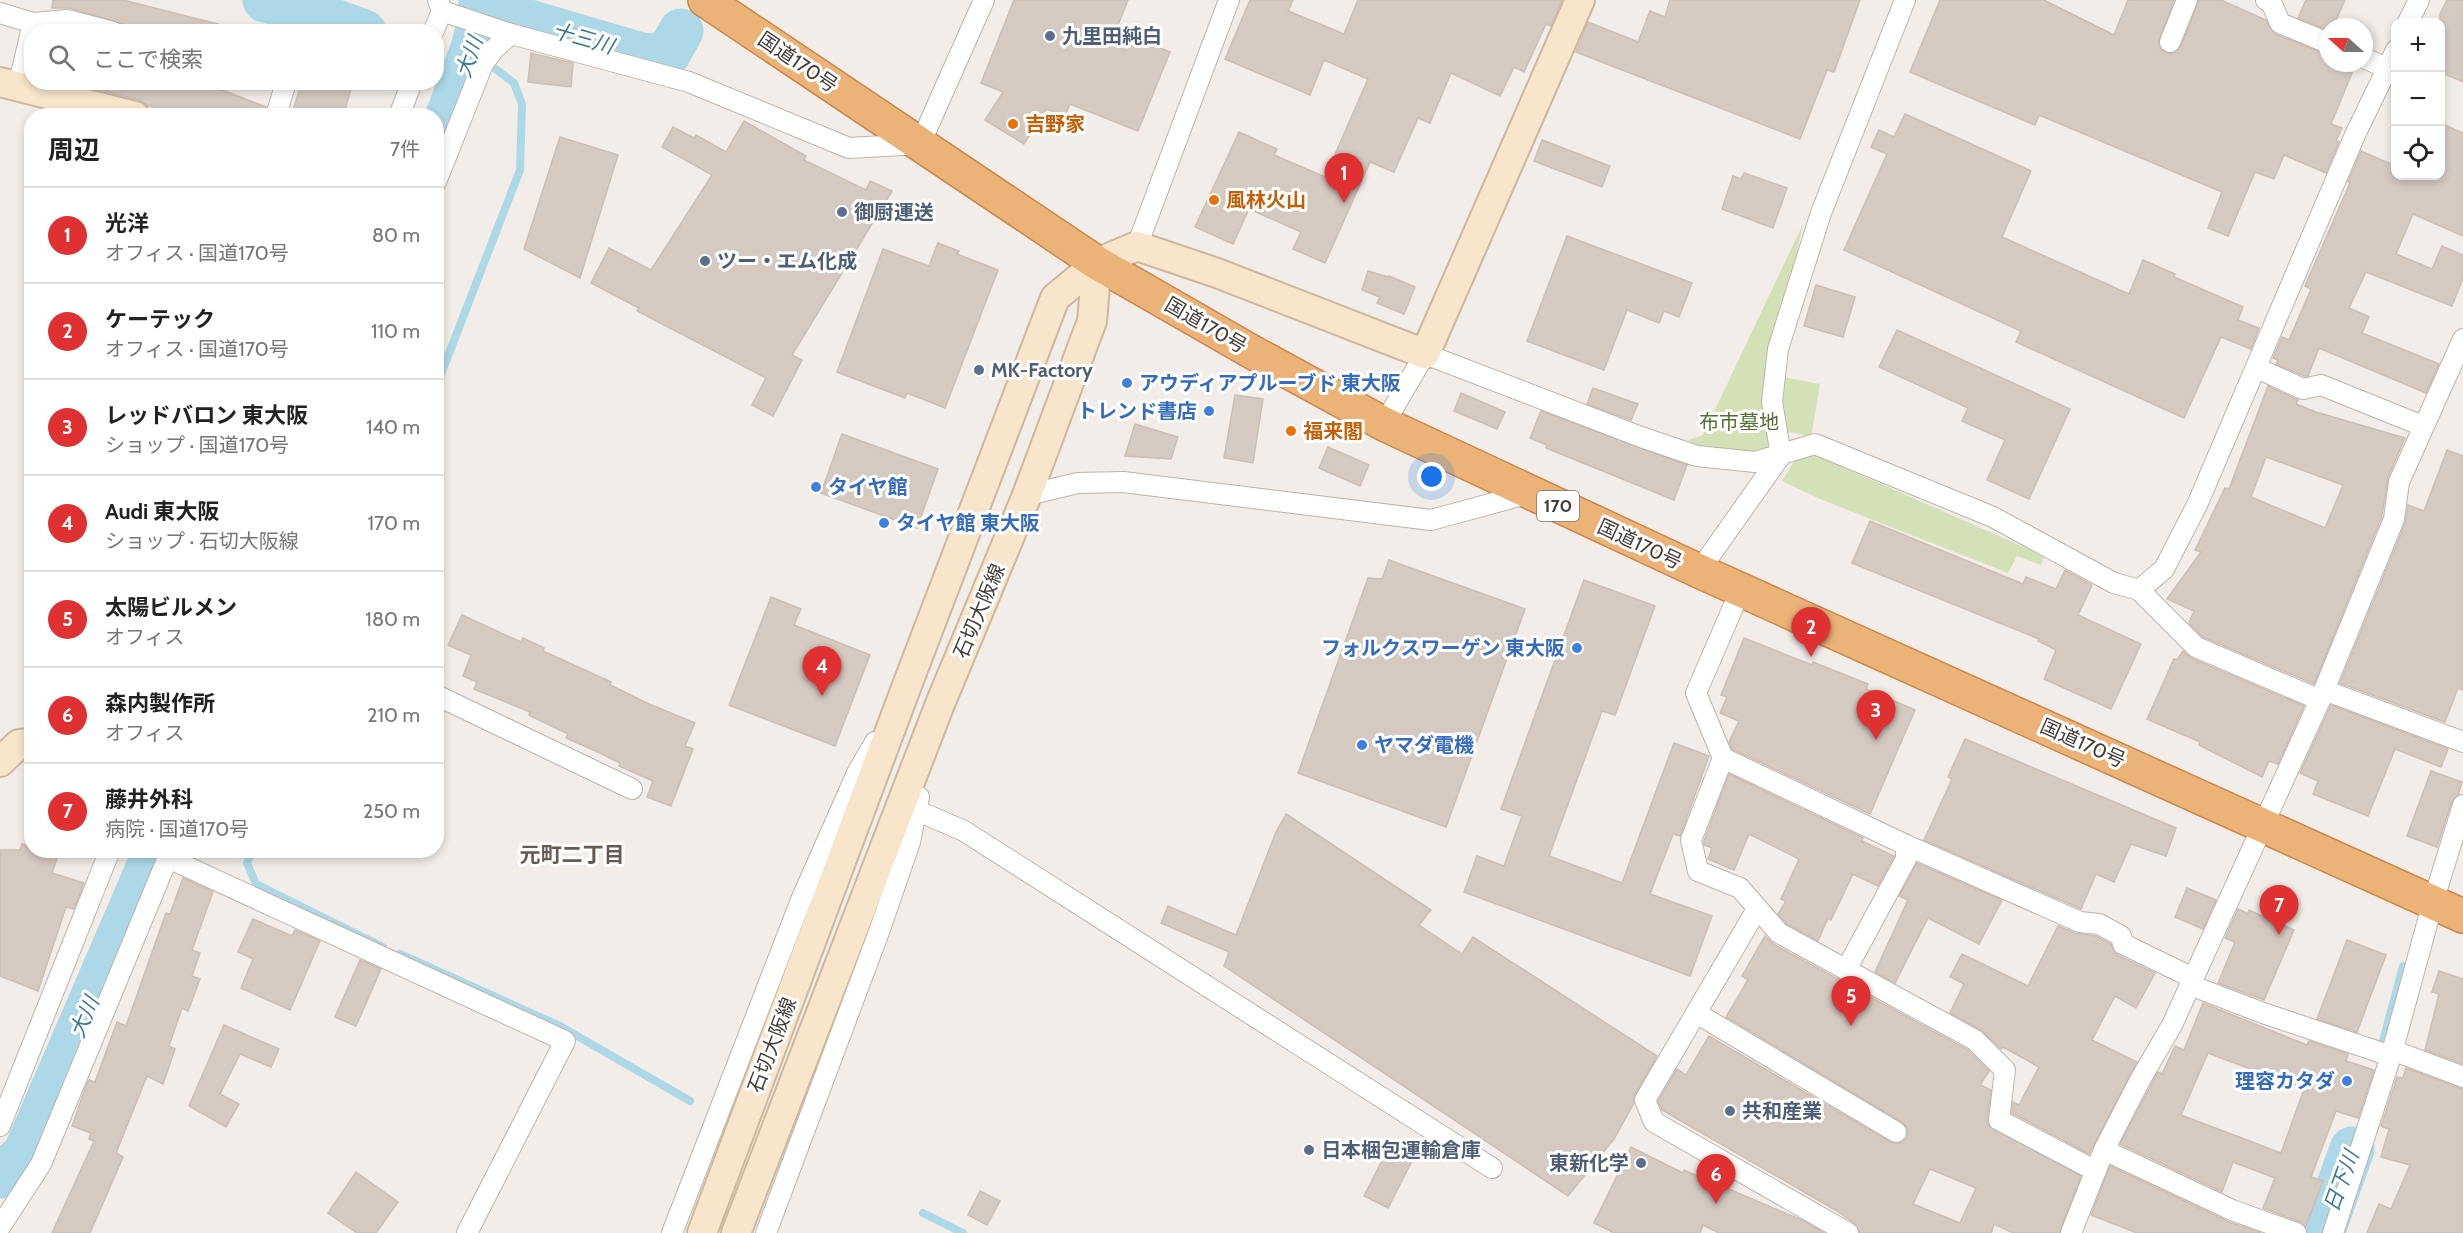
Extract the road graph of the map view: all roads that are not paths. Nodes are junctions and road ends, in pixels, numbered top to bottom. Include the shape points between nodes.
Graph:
1 (705, 0) edge
2 (984, 0) edge
3 (1229, 0) edge
4 (1580, 0) edge
5 (1905, 0) edge
6 (2187, 0) edge
7 (2266, 0) edge
8 (2419, 0) edge
9 (0, 13) edge
10 (440, 15) edge
11 (2410, 18) edge
12 (33, 23) joint
13 (82, 24) edge
14 (505, 32) junction
15 (2319, 39) edge
16 (2170, 42) dead end
17 (24, 46) edge
18 (2391, 60) edge
19 (2373, 62) edge
20 (2387, 68) junction
21 (9, 85) edge
22 (24, 89) edge
23 (29, 90) edge
24 (284, 90) edge
25 (409, 90) edge
26 (102, 108) edge
27 (278, 108) edge
28 (402, 108) edge
29 (920, 144) junction
30 (444, 162) edge
31 (1137, 246) junction
32 (1097, 262) junction
33 (2463, 339) edge
34 (1425, 354) junction
35 (2256, 368) junction
36 (1384, 424) junction
37 (2423, 426) junction
38 (1781, 455) junction
39 (1530, 493) junction
40 (1027, 495) junction
41 (1699, 571) junction
42 (1741, 589) junction
43 (2139, 590) junction
44 (906, 688) junction
45 (2322, 695) junction
46 (444, 699) edge
47 (940, 704) junction
48 (2463, 742) edge
49 (24, 744) edge
50 (1723, 758) junction
51 (0, 762) edge
52 (632, 789) dead end
53 (2463, 805) edge
54 (916, 810) junction
55 (2264, 825) junction
56 (1906, 844) junction
57 (107, 858) edge
58 (167, 858) edge
59 (177, 858) edge
60 (2433, 902) junction
61 (1757, 909) junction
62 (2463, 916) edge
63 (1846, 969) junction
64 (2192, 981) junction
65 (1696, 1013) junction
66 (2392, 1053) junction
67 (2463, 1077) edge
68 (0, 1126) edge
69 (1896, 1132) dead end
70 (2104, 1150) junction
71 (1492, 1168) dead end
72 (2096, 1171) junction
73 (0, 1227) edge
74 (467, 1233) edge
75 (672, 1233) edge
76 (702, 1233) edge
77 (736, 1233) edge
78 (766, 1233) edge
79 (1848, 1233) edge
80 (2071, 1233) edge
81 (2296, 1233) edge
82 (2333, 1233) edge

1 - 29 highway, 国道170号 / 170
2 - 29 street
3 - 31 street
4 - 34 main road
5 - 38 street via 1821,213 1778,349 1772,402
6 - 16 street
7 - 15 street via 2271,2 2280,23
8 - 11 street
9 - 12 street
10 - 14 street
12 - 13 street via 67,20
14 - 29 street via 689,82 849,148
14 - 30 street via 483,64
17 - 21 street
18 - 20 street
19 - 20 street
20 - 35 street
21 - 22 main road
23 - 26 main road
24 - 27 street
25 - 28 street
29 - 32 highway, 国道170号 / 170
31 - 32 main road
31 - 34 main road
32 - 36 highway, 国道170号 / 170
32 - 40 main road, 石切大阪線 via 1092,321
32 - 44 main road, 石切大阪線 via 1055,298
33 - 37 street
34 - 36 street
34 - 38 street via 1697,456 1755,462
35 - 37 street via 2303,388 2321,385
35 - 43 street via 2170,558 2164,569
36 - 39 highway, 国道170号 / 170
37 - 45 street via 2398,482 2394,519
38 - 41 street
38 - 43 street via 1815,444 1994,517 2114,583
39 - 40 street via 1431,520 1123,482 1078,483
39 - 41 highway, 国道170号 / 170
40 - 47 main road, 石切大阪線
41 - 42 highway, 国道170号 / 170
42 - 50 street via 1696,693
42 - 55 highway, 国道170号 / 170
43 - 45 street via 2196,647
44 - 75 street via 857,773 801,900
44 - 76 main road, 石切大阪線
45 - 48 street
45 - 55 street
46 - 52 street
47 - 54 street
47 - 77 main road, 石切大阪線
49 - 51 main road
50 - 56 street
50 - 61 street via 1691,840 1698,871 1740,888
53 - 60 street
54 - 71 street via 964,831
54 - 78 street via 910,842 879,932
55 - 60 highway, 国道170号 / 170
55 - 64 street
56 - 63 street via 1906,859
56 - 64 street via 2080,922 2098,924 2121,936 2123,944
57 - 68 street
58 - 73 street via 41,1164
59 - 74 street via 565,1041
60 - 62 highway, 国道170号 / 170
60 - 66 street
61 - 63 street via 1779,933
61 - 65 street
63 - 72 street via 1975,1040 2005,1070 1999,1120
64 - 66 street via 2263,1013
64 - 70 street
65 - 69 street
65 - 79 street via 1645,1100 1654,1122
66 - 67 street
66 - 82 street
70 - 72 street
70 - 81 street via 2232,1210
72 - 80 street

